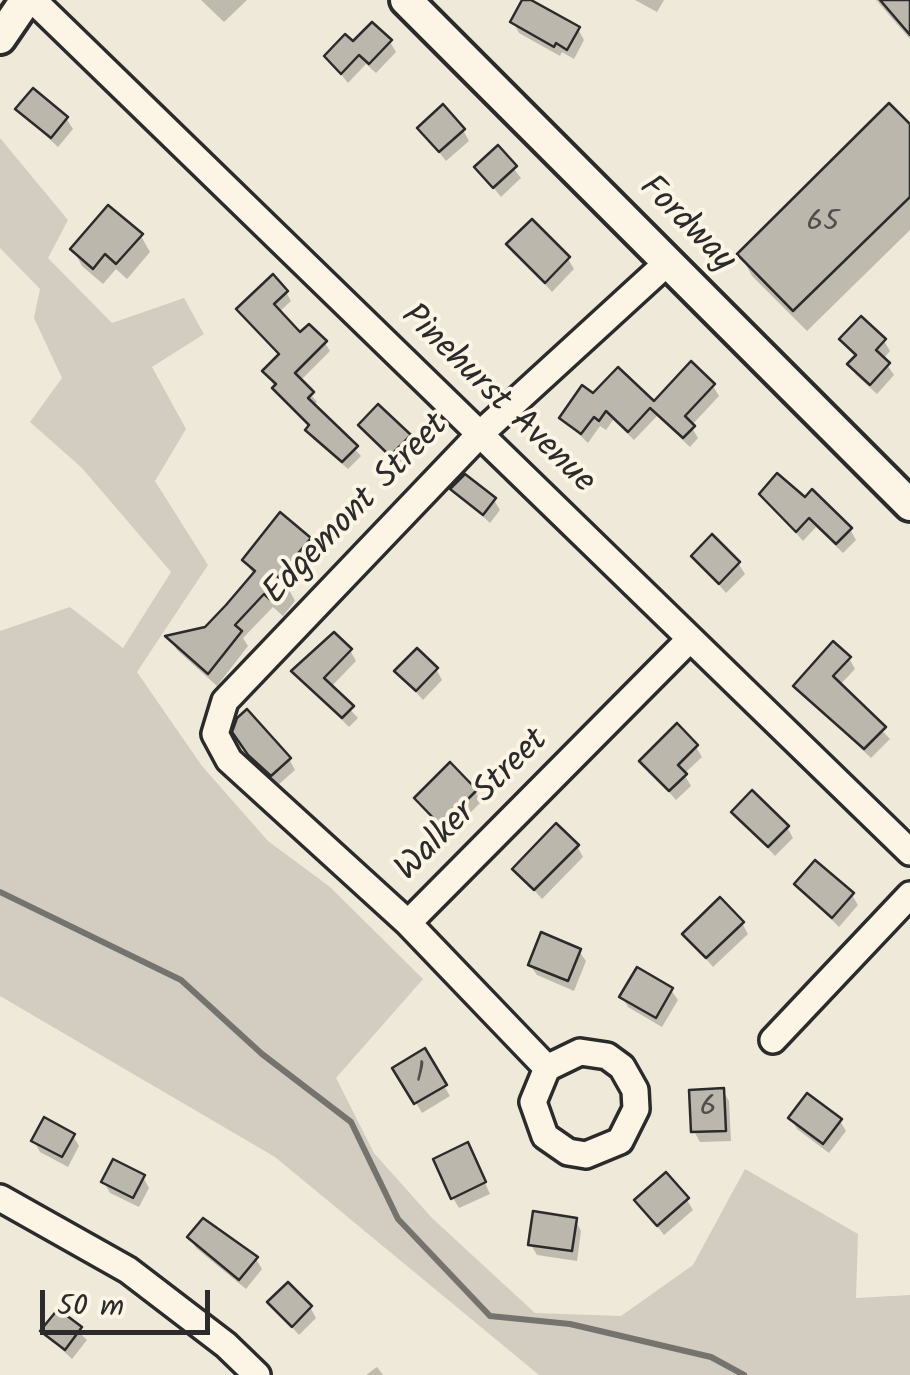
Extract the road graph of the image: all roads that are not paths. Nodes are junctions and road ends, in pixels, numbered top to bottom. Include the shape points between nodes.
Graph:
1 (30, 0) edge
2 (406, 0) edge
3 (0, 38) edge
4 (668, 262) junction
5 (480, 434) junction
6 (910, 505) edge
7 (690, 639) junction
8 (218, 743) joint
9 (910, 852) edge
10 (910, 895) edge
11 (408, 923) junction
12 (773, 1040) dead end
13 (547, 1068) junction
14 (0, 1198) edge
15 (258, 1375) edge

1 - 3 street
1 - 5 street, Pinehurst Avenue
2 - 4 street, Fordway
4 - 5 street, Edgemont Street
4 - 6 street, Fordway
5 - 7 street, Pinehurst Avenue
5 - 8 street, Edgemont Street via 224,701 215,723
7 - 9 street, Pinehurst Avenue
7 - 11 street, Walker Street
8 - 11 street, Walker Street
10 - 12 street
11 - 13 street
13 - 13 street via 533,1102 545,1136 577,1154 605,1151 620,1141 636,1109 635,1090 622,1067 589,1052 570,1053
14 - 15 street via 128,1270

